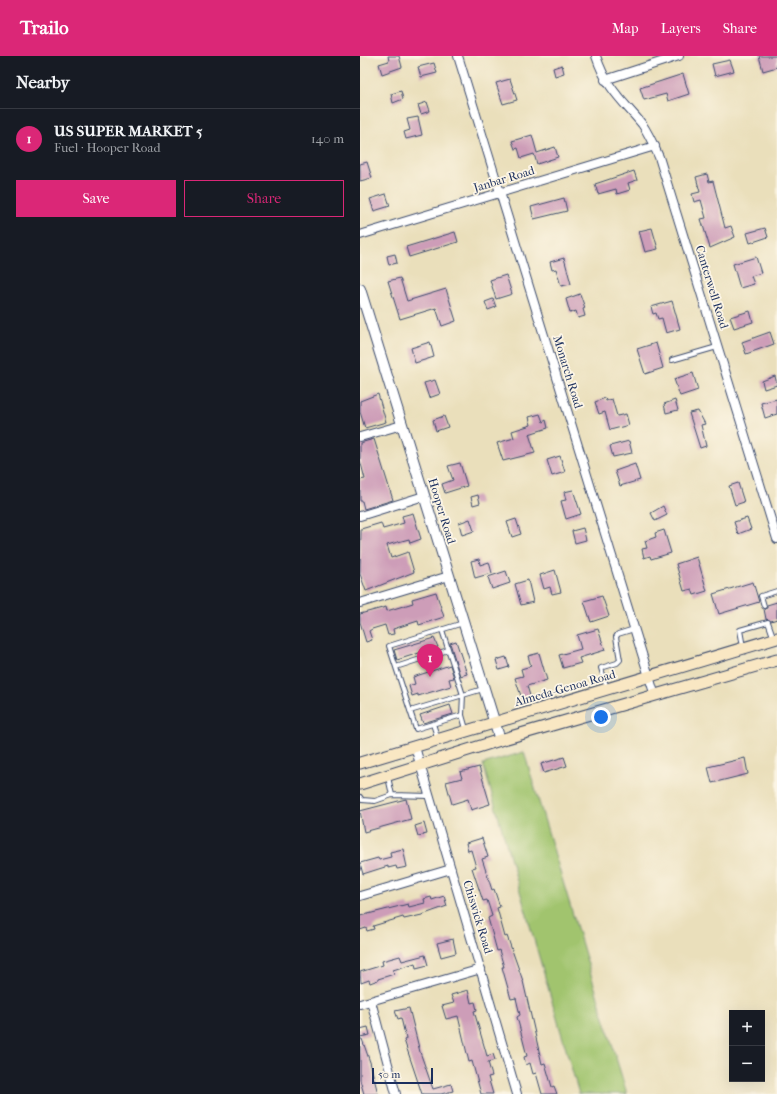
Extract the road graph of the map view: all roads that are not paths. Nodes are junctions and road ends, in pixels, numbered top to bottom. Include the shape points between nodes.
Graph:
1 (458, 56) edge
2 (596, 56) edge
3 (679, 56) edge
4 (605, 80) junction
5 (655, 146) junction
6 (500, 193) junction
7 (360, 234) edge
8 (360, 289) edge
9 (364, 315) edge
10 (718, 346) junction
11 (672, 360) dead end
12 (402, 425) junction
13 (360, 437) edge
14 (424, 496) junction
15 (360, 516) edge
16 (777, 539) edge
17 (449, 576) junction
18 (777, 592) edge
19 (360, 603) edge
20 (764, 606) dead end
21 (464, 623) junction
22 (634, 629) junction
23 (442, 630) junction
24 (776, 639) edge
25 (744, 648) junction
26 (448, 650) junction
27 (777, 660) edge
28 (396, 667) junction
29 (649, 677) junction
30 (484, 688) junction
31 (607, 689) junction
32 (463, 695) junction
33 (655, 696) junction
34 (410, 711) junction
35 (462, 715) junction
36 (494, 722) junction
37 (433, 724) junction
38 (467, 731) junction
39 (438, 740) junction
40 (500, 740) junction
41 (415, 747) junction
42 (360, 763) edge
43 (420, 766) junction
44 (388, 775) junction
45 (360, 784) edge
46 (392, 795) junction
47 (429, 796) junction
48 (360, 797) edge
49 (451, 869) junction
50 (360, 896) edge
51 (481, 969) junction
52 (371, 1001) junction
53 (360, 1004) edge
54 (396, 1094) edge
55 (517, 1094) edge

1 - 6 street, Monarch Road
2 - 4 street, Canterwell Road
3 - 4 street
4 - 5 street, Canterwell Road via 642,125
5 - 6 street, Janbar Road
5 - 10 street, Canterwell Road
6 - 7 street, Janbar Road
6 - 22 street, Monarch Road
8 - 9 street, Hooper Road
9 - 12 street, Hooper Road
10 - 11 lane
10 - 16 street, Canterwell Road
12 - 13 street
12 - 14 street, Hooper Road
14 - 15 street
14 - 17 street, Hooper Road
17 - 19 street
17 - 21 street, Hooper Road
18 - 20 lane via 761,596
21 - 23 lane
21 - 30 street, Hooper Road
22 - 29 street, Monarch Road
22 - 31 lane via 616,637 620,660 601,668
23 - 26 lane
23 - 28 lane via 389,646
24 - 25 main road, Almeda-Genoa Road
24 - 25 lane via 768,622 740,630
25 - 29 main road, Almeda-Genoa Road
26 - 28 lane
26 - 32 lane
27 - 33 main road
28 - 34 lane
29 - 31 main road, Almeda-Genoa Road
29 - 33 street, Monarch Road
30 - 32 lane
30 - 36 street, Hooper Road
31 - 36 main road, Almeda-Genoa Road
32 - 34 lane
32 - 35 lane
33 - 40 main road
34 - 37 lane via 416,729
35 - 37 lane
35 - 38 lane
36 - 38 main road, Almeda-Genoa Road
36 - 40 street, Hooper Road
37 - 39 lane
38 - 39 main road, Almeda-Genoa Road
39 - 41 main road, Almeda-Genoa Road
40 - 43 main road
41 - 42 main road, Almeda-Genoa Road
41 - 43 street, Chiswick Road
43 - 44 main road
43 - 47 street, Chiswick Road
44 - 45 main road
44 - 46 lane
46 - 47 lane
46 - 48 lane via 375,801 362,800
47 - 49 street, Chiswick Road
49 - 50 street
49 - 51 street, Chiswick Road
51 - 52 street
51 - 55 street, Chiswick Road
52 - 53 street
52 - 54 street

